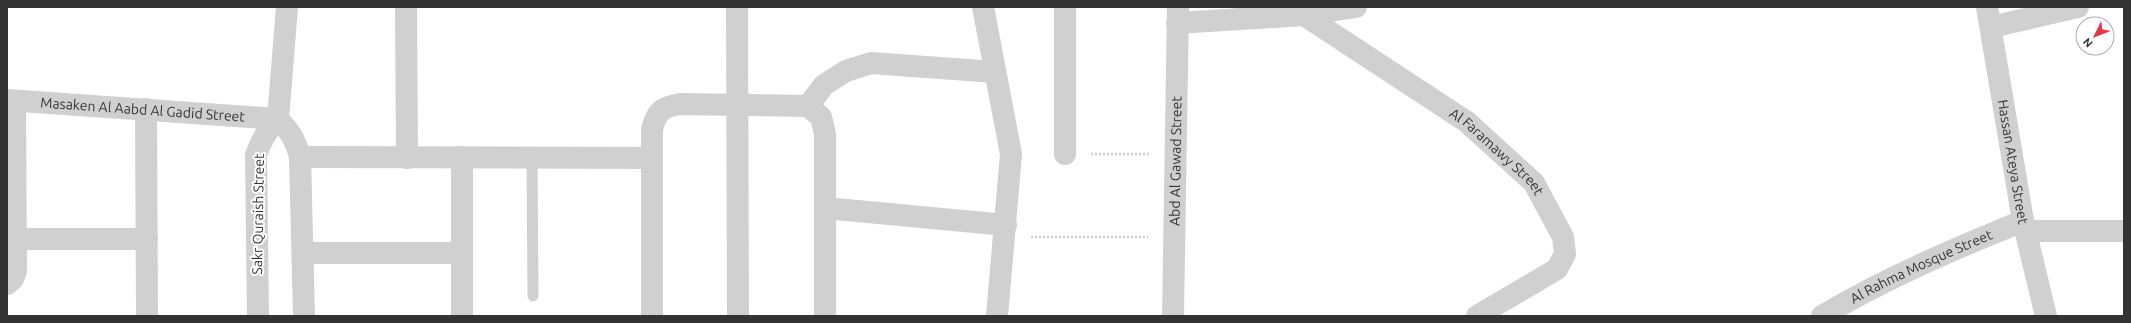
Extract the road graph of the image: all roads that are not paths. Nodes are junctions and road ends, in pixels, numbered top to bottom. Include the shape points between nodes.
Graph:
1 (287, 7) edge
2 (406, 7) edge
3 (737, 7) edge
4 (983, 7) edge
5 (1064, 7) edge
6 (1356, 7) edge
7 (2078, 7) edge
8 (1178, 15) edge
9 (1304, 15) junction
10 (1989, 17) edge
11 (995, 72) junction
12 (11, 100) edge
13 (738, 104) junction
14 (808, 106) junction
15 (146, 109) junction
16 (278, 119) junction
17 (1065, 154) dead end
18 (300, 157) junction
19 (462, 157) junction
20 (407, 158) junction
21 (532, 158) junction
22 (652, 158) junction
23 (825, 208) junction
24 (2025, 226) junction
25 (1005, 231) junction
26 (2124, 231) edge
27 (16, 239) junction
28 (146, 239) junction
29 (303, 253) junction
30 (462, 253) junction
31 (7, 284) edge
32 (532, 296) dead end
33 (147, 316) edge
34 (258, 316) edge
35 (304, 316) edge
36 (462, 316) edge
37 (652, 316) edge
38 (738, 316) edge
39 (826, 316) edge
40 (997, 316) edge
41 (1173, 316) edge
42 (1477, 316) edge
43 (1822, 316) edge
44 (2046, 316) edge

1 - 16 street
2 - 20 street
3 - 13 street
4 - 11 street
5 - 17 street
6 - 9 street
7 - 10 street
8 - 9 street
8 - 41 street, Abd Al Gawad Street
9 - 42 street, Al Faramawy Street via 1467,122 1534,183 1563,237 1565,254 1558,269
10 - 24 street, Hassan Ateya Street
11 - 14 street via 871,63 846,71 824,85
11 - 25 street via 1011,154
12 - 15 street, Masaken Al Aabd Al Gadid Street
12 - 27 street
13 - 14 street
13 - 22 street via 667,106 656,116 652,129
13 - 38 street
14 - 23 street via 821,117 825,134
15 - 16 street, Masaken Al Aabd Al Gadid Street
15 - 28 street
16 - 18 street via 296,142
16 - 34 street, Sakr Quraish Street via 264,135 256,155
18 - 20 street
18 - 29 street
19 - 20 street
19 - 21 street
19 - 30 street
21 - 22 street
21 - 32 lane
22 - 37 street
23 - 25 street
23 - 39 street
24 - 26 street
24 - 43 street, Al Rahma Mosque Street via 1941,254 1861,293
24 - 44 street, Hassan Ateya Street
25 - 40 street
27 - 28 street
27 - 31 street via 16,271 13,279
28 - 33 street
29 - 30 street
29 - 35 street
30 - 36 street

